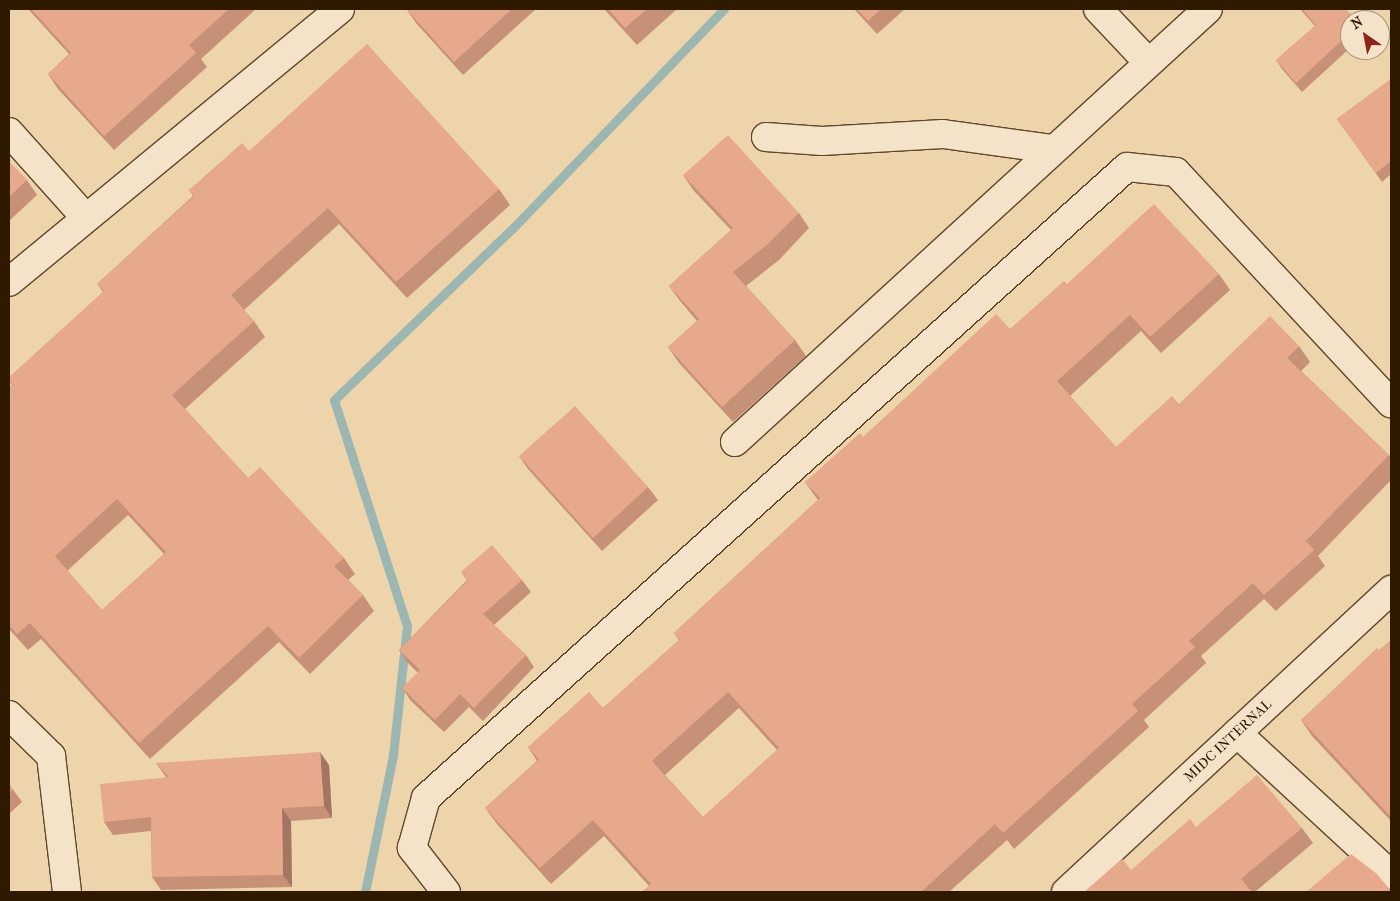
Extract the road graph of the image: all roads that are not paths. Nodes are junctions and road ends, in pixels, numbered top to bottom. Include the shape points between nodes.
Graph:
1 (340, 9) edge
2 (1098, 9) edge
3 (1208, 9) edge
4 (1148, 62) junction
5 (9, 132) edge
6 (766, 137) dead end
7 (1053, 149) junction
8 (86, 218) junction
9 (9, 282) edge
10 (1391, 404) edge
11 (735, 442) dead end
12 (1391, 590) edge
13 (9, 715) edge
14 (1236, 733) junction
15 (1391, 876) edge
16 (67, 892) edge
17 (446, 892) edge
18 (1066, 892) edge

1 - 8 street
2 - 4 street
3 - 4 street
4 - 7 street
5 - 8 street
6 - 7 street via 822,140 943,134
7 - 11 street
8 - 9 street
10 - 17 street via 1176,172 1127,167 426,798 412,848
12 - 14 street, MIDC INTERNAL
13 - 16 street via 51,756
14 - 15 street
14 - 18 street, MIDC INTERNAL

